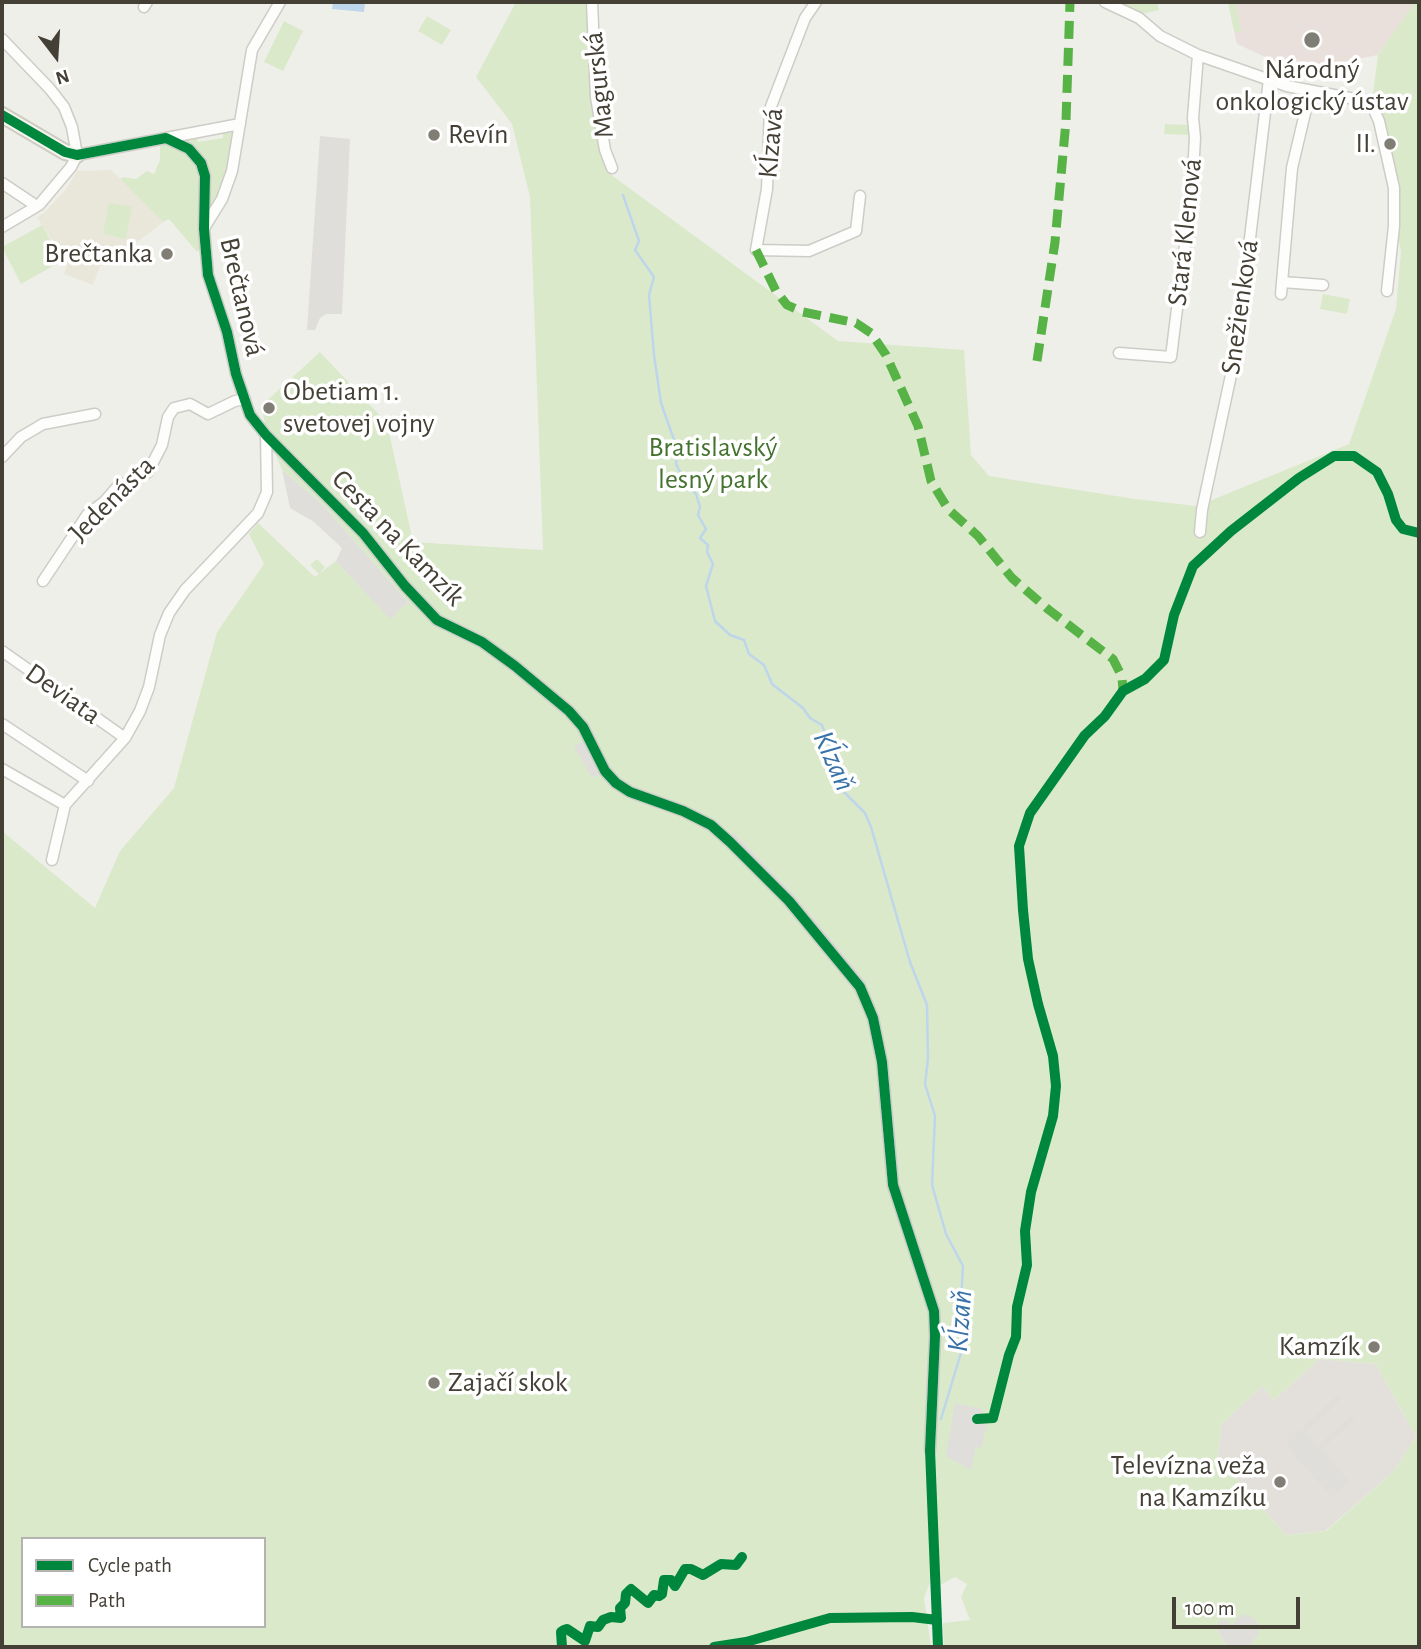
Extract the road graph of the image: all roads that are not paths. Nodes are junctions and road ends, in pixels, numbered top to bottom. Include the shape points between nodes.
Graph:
1 (280, 2) edge
2 (592, 2) edge
3 (816, 2) edge
4 (1105, 2) edge
5 (2, 39) edge
6 (1198, 55) junction
7 (1269, 79) junction
8 (1310, 92) junction
9 (2, 115) edge
10 (240, 124) junction
11 (166, 138) junction
12 (77, 155) junction
13 (612, 168) dead end
14 (2, 183) edge
15 (860, 196) dead end
16 (39, 205) junction
17 (2, 227) edge
18 (204, 229) junction
19 (1282, 282) junction
20 (1323, 285) dead end
21 (1387, 291) dead end
22 (1281, 294) dead end
23 (1119, 354) dead end
24 (245, 399) junction
25 (95, 414) dead end
26 (266, 435) junction
27 (2, 457) edge
28 (1200, 532) dead end
29 (43, 581) dead end
30 (2, 651) edge
31 (2, 724) edge
32 (125, 738) junction
33 (2, 769) edge
34 (88, 781) junction
35 (65, 805) junction
36 (52, 860) dead end
37 (930, 1450) dead end

1 - 10 street, Brečtanová via 252,50
2 - 13 street, Magurská via 596,97
3 - 15 street, Kĺzavá via 805,18 770,108 767,189 756,250 810,251 856,232
4 - 6 street
5 - 12 street via 64,107
6 - 7 street
6 - 23 street, Stará Klenová via 1192,188 1171,357
7 - 8 street
7 - 28 street, Snežienková via 1237,347
8 - 19 street via 1292,168
8 - 21 street via 1360,100 1376,114 1394,188
9 - 12 street
10 - 11 street
10 - 18 street, Brečtanová via 232,171
11 - 12 street
11 - 18 street, Brečtanová via 189,149 201,163
12 - 16 street
14 - 16 street
16 - 17 street
18 - 24 street, Brečtanová via 208,275
19 - 20 street
19 - 22 street
24 - 26 street, Brečtanová via 250,415
24 - 29 street, Jedenásta via 208,414 190,404 174,408 148,472 118,486 87,515
25 - 27 street via 37,427
26 - 32 street via 267,492 258,513 169,613 145,699
26 - 37 street, Cesta na Kamzík via 363,533 437,620 482,642 569,711 616,783 711,825 789,901 860,987 873,1018 882,1062 893,1185 934,1311
30 - 32 street, Deviata
31 - 34 street
32 - 34 street
33 - 35 street
34 - 35 street
35 - 36 street

